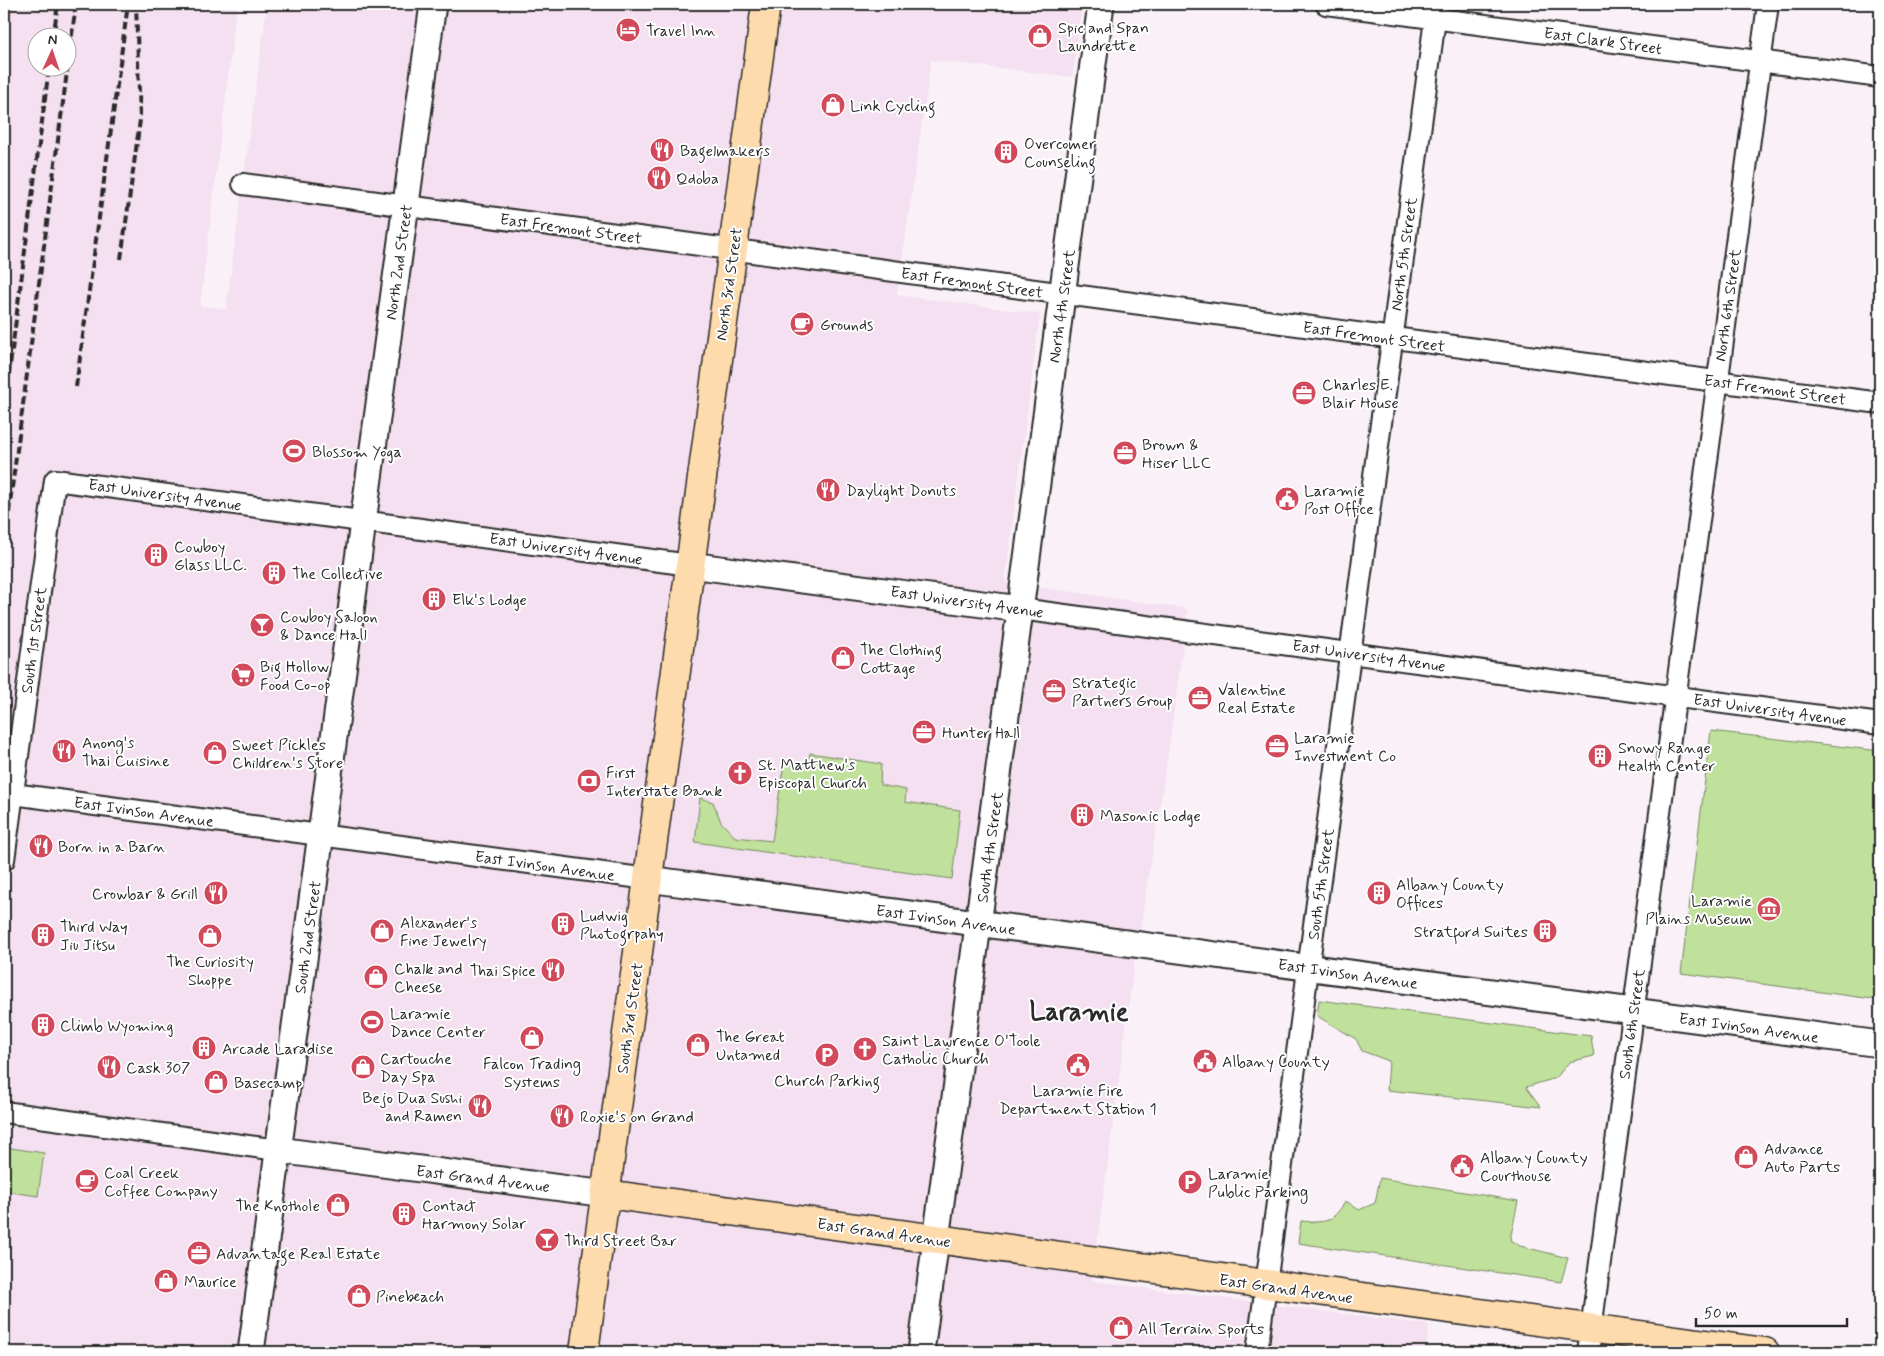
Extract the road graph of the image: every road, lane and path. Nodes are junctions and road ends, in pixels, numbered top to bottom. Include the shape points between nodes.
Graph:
1 (433, 4) edge
2 (766, 4) edge
3 (1101, 4) edge
4 (1326, 4) edge
5 (1768, 4) edge
6 (1436, 11) edge
7 (1760, 61) junction
8 (1880, 77) edge
9 (243, 184) dead end
10 (405, 206) junction
11 (732, 250) junction
12 (1063, 294) junction
13 (1392, 338) junction
14 (1717, 381) junction
15 (1880, 403) edge
16 (54, 480) joint
17 (363, 521) junction
18 (690, 565) junction
19 (1020, 609) junction
20 (1350, 653) junction
21 (1675, 696) junction
22 (1880, 724) edge
23 (13, 794) junction
24 (321, 835) junction
25 (4, 860) edge
26 (648, 879) junction
27 (978, 924) junction
28 (1308, 968) junction
29 (1633, 1011) junction
30 (1880, 1044) edge
31 (4, 1112) edge
32 (278, 1150) junction
33 (606, 1194) junction
34 (936, 1239) junction
35 (1266, 1285) junction
36 (1589, 1341) edge
37 (251, 1352) edge
38 (584, 1352) edge
39 (921, 1352) edge
40 (1257, 1352) edge
41 (1765, 1352) edge

1 - 10 street, North 2nd Street
2 - 11 main road, North 3rd Street
3 - 12 street, North 4th Street
4 - 6 street, East Clark Street
5 - 7 street, North 6th Street
6 - 7 street, East Clark Street
6 - 13 street, North 5th Street
7 - 8 street, East Clark Street
7 - 14 street, North 6th Street
9 - 10 street, East Fremont Street
10 - 11 street, East Fremont Street
10 - 17 street, North 2nd Street
11 - 12 street, East Fremont Street
11 - 18 main road, North 3rd Street
12 - 13 street, East Fremont Street
12 - 19 street, North 4th Street
13 - 14 street, East Fremont Street
13 - 20 street, North 5th Street
14 - 15 street, East Fremont Street
14 - 21 street, North 6th Street
16 - 17 street, East University Avenue
16 - 23 street, South 1st Street
17 - 18 street, East University Avenue
17 - 24 street, South 2nd Street
18 - 19 street, East University Avenue
18 - 26 main road, South 3rd Street
19 - 20 street, East University Avenue
19 - 27 street, South 4th Street
20 - 21 street, East University Avenue
20 - 28 street, South 5th Street
21 - 22 street, East University Avenue
21 - 29 street, South 6th Street
23 - 24 street, East Ivinson Avenue
23 - 25 street, South 1st Street
24 - 26 street, East Ivinson Avenue
24 - 32 street, South 2nd Street
26 - 27 street, East Ivinson Avenue
26 - 33 main road, South 3rd Street
27 - 28 street, East Ivinson Avenue
27 - 34 street, South 4th Street
28 - 29 street, East Ivinson Avenue
28 - 35 street, South 5th Street
29 - 30 street, East Ivinson Avenue
29 - 36 street, South 6th Street
31 - 32 street, East Grand Avenue
32 - 33 street, East Grand Avenue
32 - 37 street, South 2nd Street
33 - 34 main road, East Grand Avenue
33 - 38 main road, South 3rd Street
34 - 35 main road, East Grand Avenue
34 - 39 street, South 4th Street
35 - 36 main road, East Grand Avenue
35 - 40 street, South 5th Street
36 - 41 main road, East Grand Avenue

